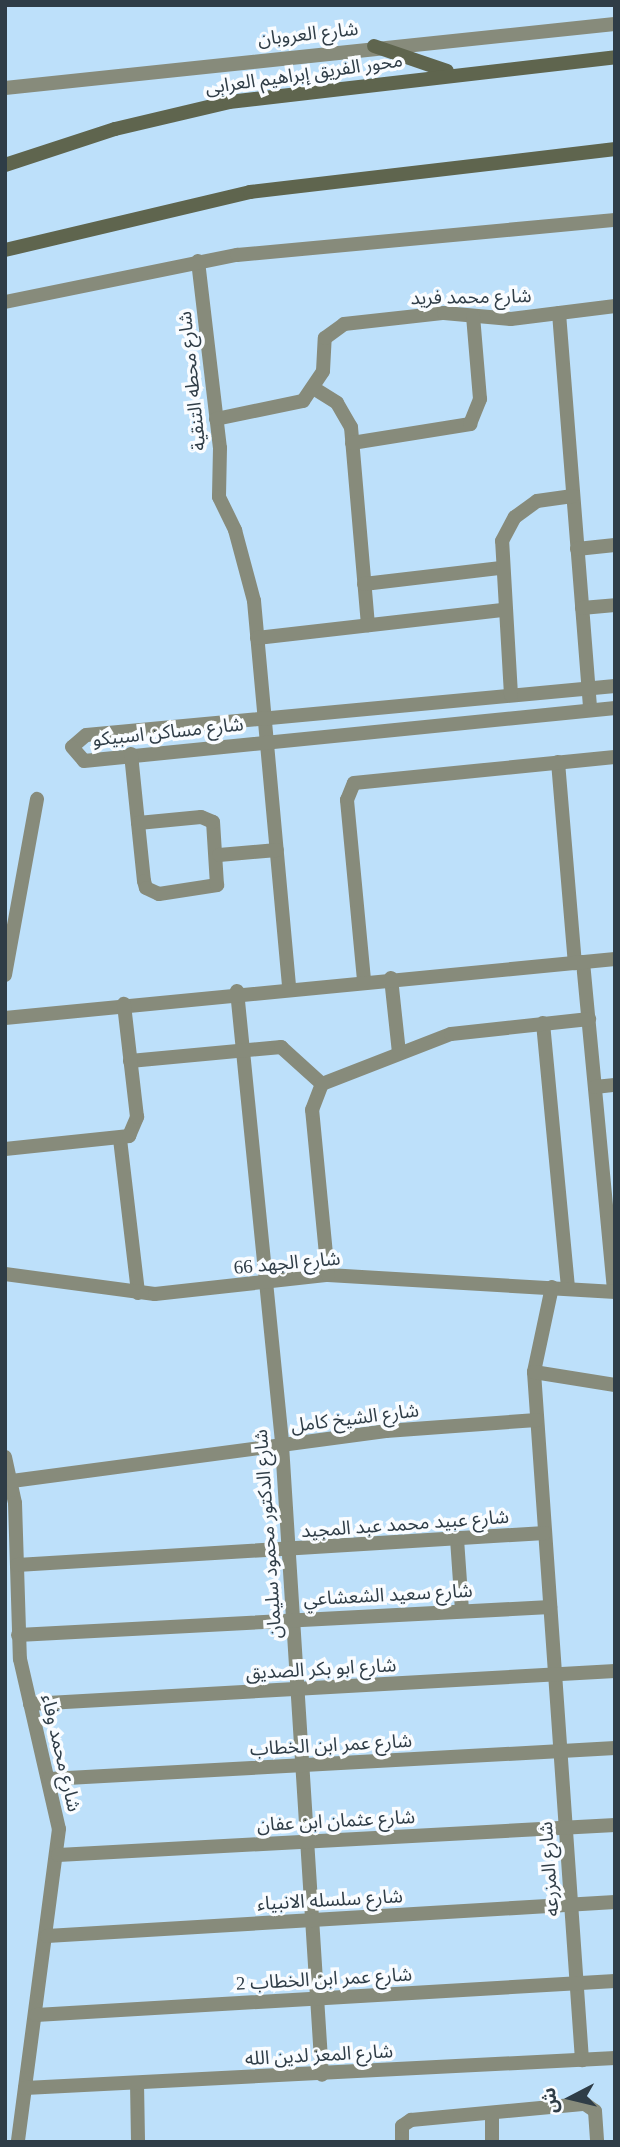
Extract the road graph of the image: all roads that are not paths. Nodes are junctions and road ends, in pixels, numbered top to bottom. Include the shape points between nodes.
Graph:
1 (615, 24) edge
2 (374, 46) junction
3 (615, 57) edge
4 (452, 73) junction
5 (5, 88) edge
6 (615, 149) edge
7 (5, 165) edge
8 (615, 220) edge
9 (5, 250) edge
10 (198, 261) junction
11 (5, 302) edge
12 (615, 306) edge
13 (559, 313) junction
14 (473, 316) junction
15 (315, 389) junction
16 (216, 419) junction
17 (352, 443) junction
18 (573, 496) junction
19 (615, 545) edge
20 (578, 549) junction
21 (500, 568) junction
22 (364, 584) junction
23 (615, 605) edge
24 (582, 608) junction
25 (504, 610) junction
26 (368, 625) junction
27 (257, 638) junction
28 (615, 686) edge
29 (588, 688) junction
30 (511, 695) junction
31 (615, 708) edge
32 (590, 710) junction
33 (265, 719) junction
34 (267, 741) junction
35 (131, 754) junction
36 (615, 757) edge
37 (558, 762) junction
38 (37, 799) dead end
39 (138, 823) junction
40 (277, 850) junction
41 (219, 855) junction
42 (615, 959) edge
43 (579, 962) junction
44 (5, 975) edge
45 (391, 978) junction
46 (364, 980) junction
47 (289, 986) junction
48 (237, 991) junction
49 (124, 1004) junction
50 (5, 1018) edge
51 (589, 1019) junction
52 (544, 1023) junction
53 (243, 1051) junction
54 (399, 1053) junction
55 (130, 1061) junction
56 (322, 1084) junction
57 (615, 1086) edge
58 (595, 1087) junction
59 (120, 1139) junction
60 (5, 1149) edge
61 (609, 1169) edge
62 (611, 1224) edge
63 (5, 1275) edge
64 (328, 1275) junction
65 (266, 1283) junction
66 (552, 1287) junction
67 (568, 1288) junction
68 (614, 1291) edge
69 (138, 1293) junction
70 (534, 1373) junction
71 (615, 1385) edge
72 (537, 1420) junction
73 (282, 1445) junction
74 (5, 1457) edge
75 (12, 1481) junction
76 (545, 1533) junction
77 (457, 1539) junction
78 (289, 1551) junction
79 (17, 1565) junction
80 (550, 1606) junction
81 (462, 1611) junction
82 (293, 1619) junction
83 (18, 1635) junction
84 (615, 1671) edge
85 (555, 1675) junction
86 (298, 1689) junction
87 (30, 1704) junction
88 (615, 1748) edge
89 (560, 1751) junction
90 (302, 1766) junction
91 (49, 1779) junction
92 (615, 1825) edge
93 (566, 1828) junction
94 (307, 1842) junction
95 (58, 1855) junction
96 (615, 1902) edge
97 (571, 1905) junction
98 (312, 1920) junction
99 (47, 1936) junction
100 (615, 1981) edge
101 (577, 1983) junction
102 (317, 1999) junction
103 (36, 2015) junction
104 (615, 2058) edge
105 (582, 2060) junction
106 (322, 2075) junction
107 (137, 2083) junction
108 (25, 2088) junction
109 (492, 2113) junction
110 (18, 2142) edge
111 (138, 2142) edge
112 (402, 2142) edge
113 (492, 2142) edge
114 (597, 2142) edge

1 - 2 street, شارع العروبان
2 - 4 main road
2 - 5 street, شارع العروبان
3 - 4 main road, محور الفريق إبراهيم العرابى
4 - 7 main road, محور الفريق إبراهيم العرابى via 191,110
6 - 9 main road via 250,192
8 - 10 street
10 - 11 street
10 - 16 street, شارع محطه التنقية
12 - 13 street, شارع محمد فريد
13 - 14 street, شارع محمد فريد
13 - 18 street
14 - 15 street, شارع محمد فريد via 344,324 325,338
14 - 17 street via 480,399 470,424
15 - 16 street via 287,407
15 - 17 street via 346,414
16 - 27 street, شارع محطه التنقية via 219,497 247,565
17 - 22 street
18 - 20 street
18 - 21 street via 537,501 515,517 502,541
19 - 20 street
20 - 24 street
21 - 22 street
21 - 25 street
22 - 26 street
23 - 24 street
24 - 29 street
25 - 26 street
25 - 30 street
26 - 27 street
27 - 33 street
28 - 29 street, شارع مساكن اسبيكو
29 - 30 street, شارع مساكن اسبيكو
29 - 32 street
30 - 33 street, شارع مساكن اسبيكو
31 - 32 street, شارع مساكن اسبيكو
32 - 34 street, شارع مساكن اسبيكو
33 - 34 street
33 - 35 street, شارع مساكن اسبيكو via 81,736 72,747 84,761
34 - 35 street, شارع مساكن اسبيكو
34 - 40 street
35 - 39 street
36 - 37 street
37 - 43 street
37 - 46 street via 354,783 347,800
38 - 44 street
39 - 41 street via 208,818 216,828
39 - 41 street via 144,881 152,892 212,889 221,880
40 - 41 street
40 - 47 street
42 - 43 street
43 - 45 street
43 - 51 street
45 - 46 street
45 - 54 street
46 - 47 street
47 - 48 street
48 - 49 street
48 - 53 street, شارع الدكتور محمود سليمان
49 - 50 street
49 - 55 street
51 - 52 street
51 - 58 street
52 - 54 street via 462,1031
52 - 67 street
53 - 55 street
53 - 56 street via 287,1049
53 - 65 street, شارع الدكتور محمود سليمان
54 - 56 street
55 - 59 street via 136,1128
56 - 64 street via 312,1110
57 - 58 street
58 - 61 street
59 - 60 street
59 - 69 street
61 - 62 street
62 - 68 street
63 - 69 street, شارع الجهد 66
64 - 65 street, شارع الجهد 66
64 - 66 street, شارع الجهد 66
65 - 69 street, شارع الجهد 66
65 - 73 street, شارع الدكتور محمود سليمان
66 - 67 street, شارع الجهد 66
66 - 70 street, شارع المزرعه
67 - 68 street, شارع الجهد 66
70 - 71 street
70 - 72 street, شارع المزرعه
72 - 73 street, شارع الشيخ كامل
72 - 76 street, شارع المزرعه
73 - 75 street, شارع الشيخ كامل
73 - 78 street, شارع الدكتور محمود سليمان
74 - 75 street, شارع محمد وفاء
75 - 79 street, شارع محمد وفاء
76 - 77 street, شارع عبيد محمد عبد المجيد
76 - 80 street, شارع المزرعه
77 - 78 street, شارع عبيد محمد عبد المجيد
77 - 81 street
78 - 79 street, شارع عبيد محمد عبد المجيد
78 - 82 street, شارع الدكتور محمود سليمان
79 - 83 street, شارع محمد وفاء
80 - 81 street, شارع سعيد الشعشاعي
80 - 85 street, شارع المزرعه
81 - 82 street, شارع سعيد الشعشاعي
82 - 83 street, شارع سعيد الشعشاعي
82 - 86 street, شارع الدكتور محمود سليمان
83 - 87 street, شارع محمد وفاء
84 - 85 street, شارع ابو بكر الصديق
85 - 86 street, شارع ابو بكر الصديق
85 - 89 street, شارع المزرعه
86 - 87 street, شارع ابو بكر الصديق
86 - 90 street, شارع الدكتور محمود سليمان
87 - 91 street, شارع محمد وفاء
88 - 89 street, شارع عمر ابن الخطاب
89 - 90 street, شارع عمر ابن الخطاب
89 - 93 street, شارع المزرعه
90 - 91 street, شارع عمر ابن الخطاب
90 - 94 street, شارع الدكتور محمود سليمان
91 - 95 street, شارع محمد وفاء
92 - 93 street, شارع عثمان ابن عفان
93 - 94 street, شارع عثمان ابن عفان
93 - 97 street, شارع المزرعه
94 - 95 street, شارع عثمان ابن عفان
94 - 98 street, شارع الدكتور محمود سليمان
95 - 99 street, شارع محمد وفاء
96 - 97 street, شارع سلسله الانبياء
97 - 98 street, شارع سلسله الانبياء
97 - 101 street, شارع المزرعه
98 - 99 street, شارع سلسله الانبياء
98 - 102 street, شارع الدكتور محمود سليمان
99 - 103 street, شارع محمد وفاء
100 - 101 street, شارع عمر ابن الخطاب 2
101 - 102 street, شارع عمر ابن الخطاب 2
101 - 105 street, شارع المزرعه
102 - 103 street, شارع عمر ابن الخطاب 2
102 - 106 street, شارع الدكتور محمود سليمان
103 - 108 street, شارع محمد وفاء
104 - 105 street, شارع المعز لدين الله
105 - 106 street, شارع المعز لدين الله
106 - 107 street, شارع المعز لدين الله
107 - 108 street, شارع المعز لدين الله
107 - 111 street
108 - 110 street, شارع محمد وفاء
109 - 112 street via 411,2120 402,2126
109 - 113 street
109 - 114 street via 585,2104 595,2111

